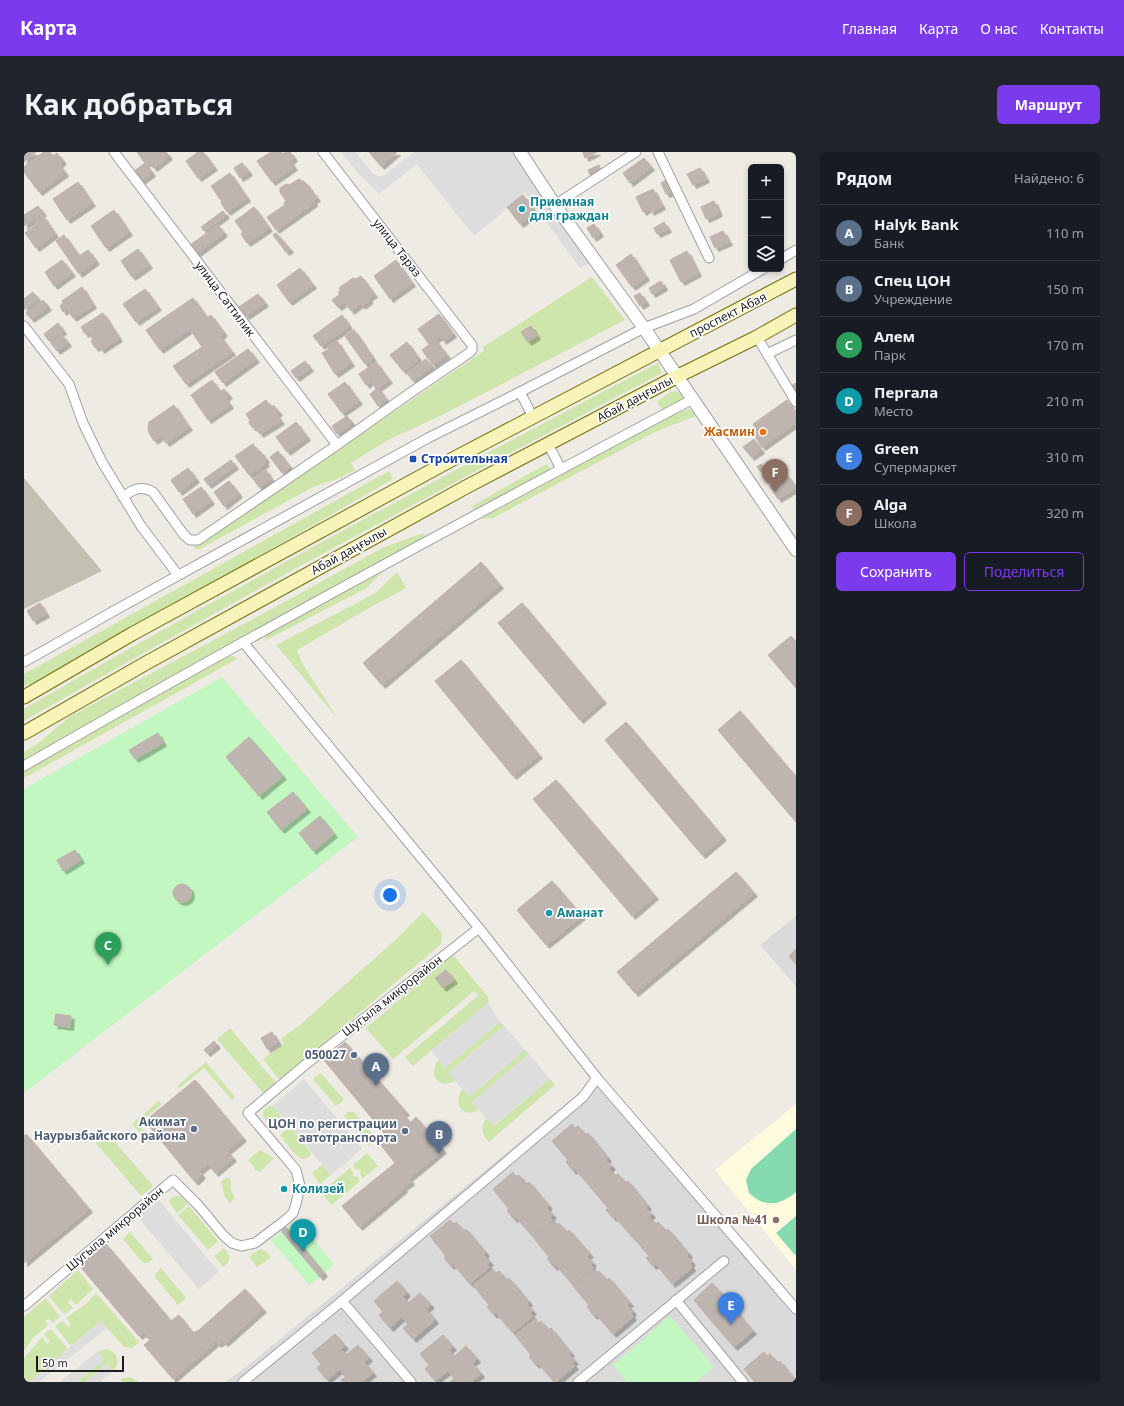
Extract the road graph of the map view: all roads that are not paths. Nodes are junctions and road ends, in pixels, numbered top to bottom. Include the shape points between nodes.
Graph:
1 (114, 152) edge
2 (323, 152) edge
3 (520, 152) edge
4 (636, 152) edge
5 (658, 152) edge
6 (555, 205) junction
7 (796, 250) edge
8 (784, 257) edge
9 (709, 258) dead end
10 (758, 272) edge
11 (796, 279) edge
12 (796, 315) edge
13 (24, 326) edge
14 (644, 328) junction
15 (757, 337) junction
16 (796, 340) edge
17 (660, 350) junction
18 (767, 354) junction
19 (678, 376) junction
20 (520, 392) junction
21 (693, 399) junction
22 (796, 402) edge
23 (533, 417) junction
24 (548, 444) junction
25 (337, 445) junction
26 (561, 469) junction
27 (123, 497) junction
28 (796, 550) edge
29 (178, 575) junction
30 (243, 642) junction
31 (24, 662) edge
32 (24, 697) edge
33 (24, 733) edge
34 (24, 766) edge
35 (479, 928) junction
36 (598, 1078) junction
37 (724, 1261) dead end
38 (676, 1300) junction
39 (342, 1301) junction
40 (24, 1306) edge
41 (796, 1309) edge
42 (243, 1382) edge
43 (411, 1382) edge
44 (578, 1382) edge
45 (743, 1382) edge

1 - 25 street, улица Саттилик
2 - 25 street, улица Тараз via 472,345 469,353
3 - 6 street
4 - 6 street
5 - 9 street
6 - 14 street
7 - 8 street
10 - 14 street via 694,309
11 - 17 main road, проспект Абая
12 - 15 main road
13 - 27 street via 69,384 89,437
14 - 17 street
14 - 20 street
15 - 18 street
15 - 19 main road
16 - 18 street
17 - 19 street
17 - 23 main road, проспект Абая
18 - 22 street
19 - 21 street
19 - 24 main road, Абай даңғылы
20 - 23 street
20 - 29 street via 428,438
21 - 26 street
21 - 28 street
23 - 32 main road, проспект Абая via 139,630
24 - 26 street
24 - 33 main road, Абай даңғылы via 148,662
25 - 27 street via 198,540 190,540 184,535 154,492 148,488 131,490
26 - 30 street
27 - 29 street via 141,526
29 - 31 street
30 - 34 street
30 - 35 street
35 - 36 street
35 - 40 street, Шугыла микрорайон via 248,1113 296,1170 300,1186 296,1204 293,1213 283,1222 255,1243 241,1246 232,1244 173,1180
36 - 39 street via 582,1097
36 - 41 street
37 - 38 street
38 - 44 street
38 - 45 street
39 - 42 street
39 - 43 street

